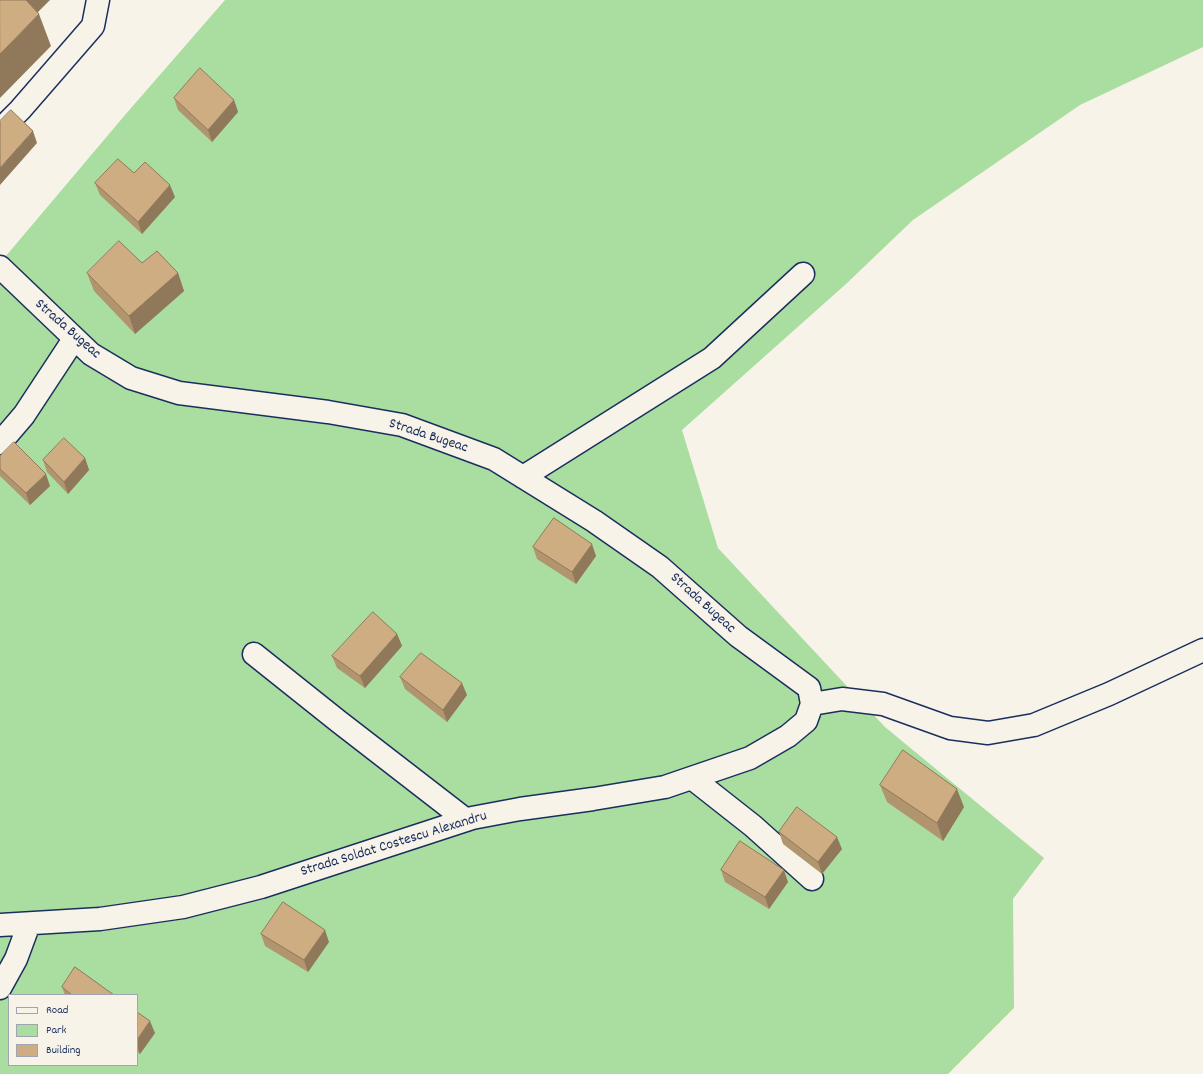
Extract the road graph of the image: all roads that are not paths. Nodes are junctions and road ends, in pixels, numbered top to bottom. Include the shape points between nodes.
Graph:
1 (98, 0) edge
2 (0, 130) edge
3 (0, 267) edge
4 (803, 274) dead end
5 (74, 339) junction
6 (0, 443) edge
7 (523, 477) junction
8 (1203, 650) edge
9 (254, 654) dead end
10 (812, 704) junction
11 (692, 778) junction
12 (466, 820) junction
13 (812, 879) dead end
14 (29, 924) junction
15 (0, 925) edge
16 (0, 988) edge

1 - 2 street via 93,26
3 - 5 street, Strada Bugeac
4 - 7 street via 712,358
5 - 6 street via 24,415
5 - 7 street, Strada Bugeac via 91,354 131,378 179,393 328,412 402,425 494,459
7 - 10 street, Strada Bugeac via 594,521 660,567 738,636 809,688
8 - 10 street via 1109,694 1034,725 988,733 950,728 883,704 842,699
9 - 12 street
10 - 11 street, Strada Soldat Costescu Alexandru via 806,721 788,736 750,758
11 - 12 street, Strada Soldat Costescu Alexandru via 665,787 520,808
11 - 13 street via 753,826
12 - 14 street, Strada Soldat Costescu Alexandru via 260,887 183,907 100,919
14 - 15 street, Strada Soldat Costescu Alexandru
14 - 16 street via 16,959

